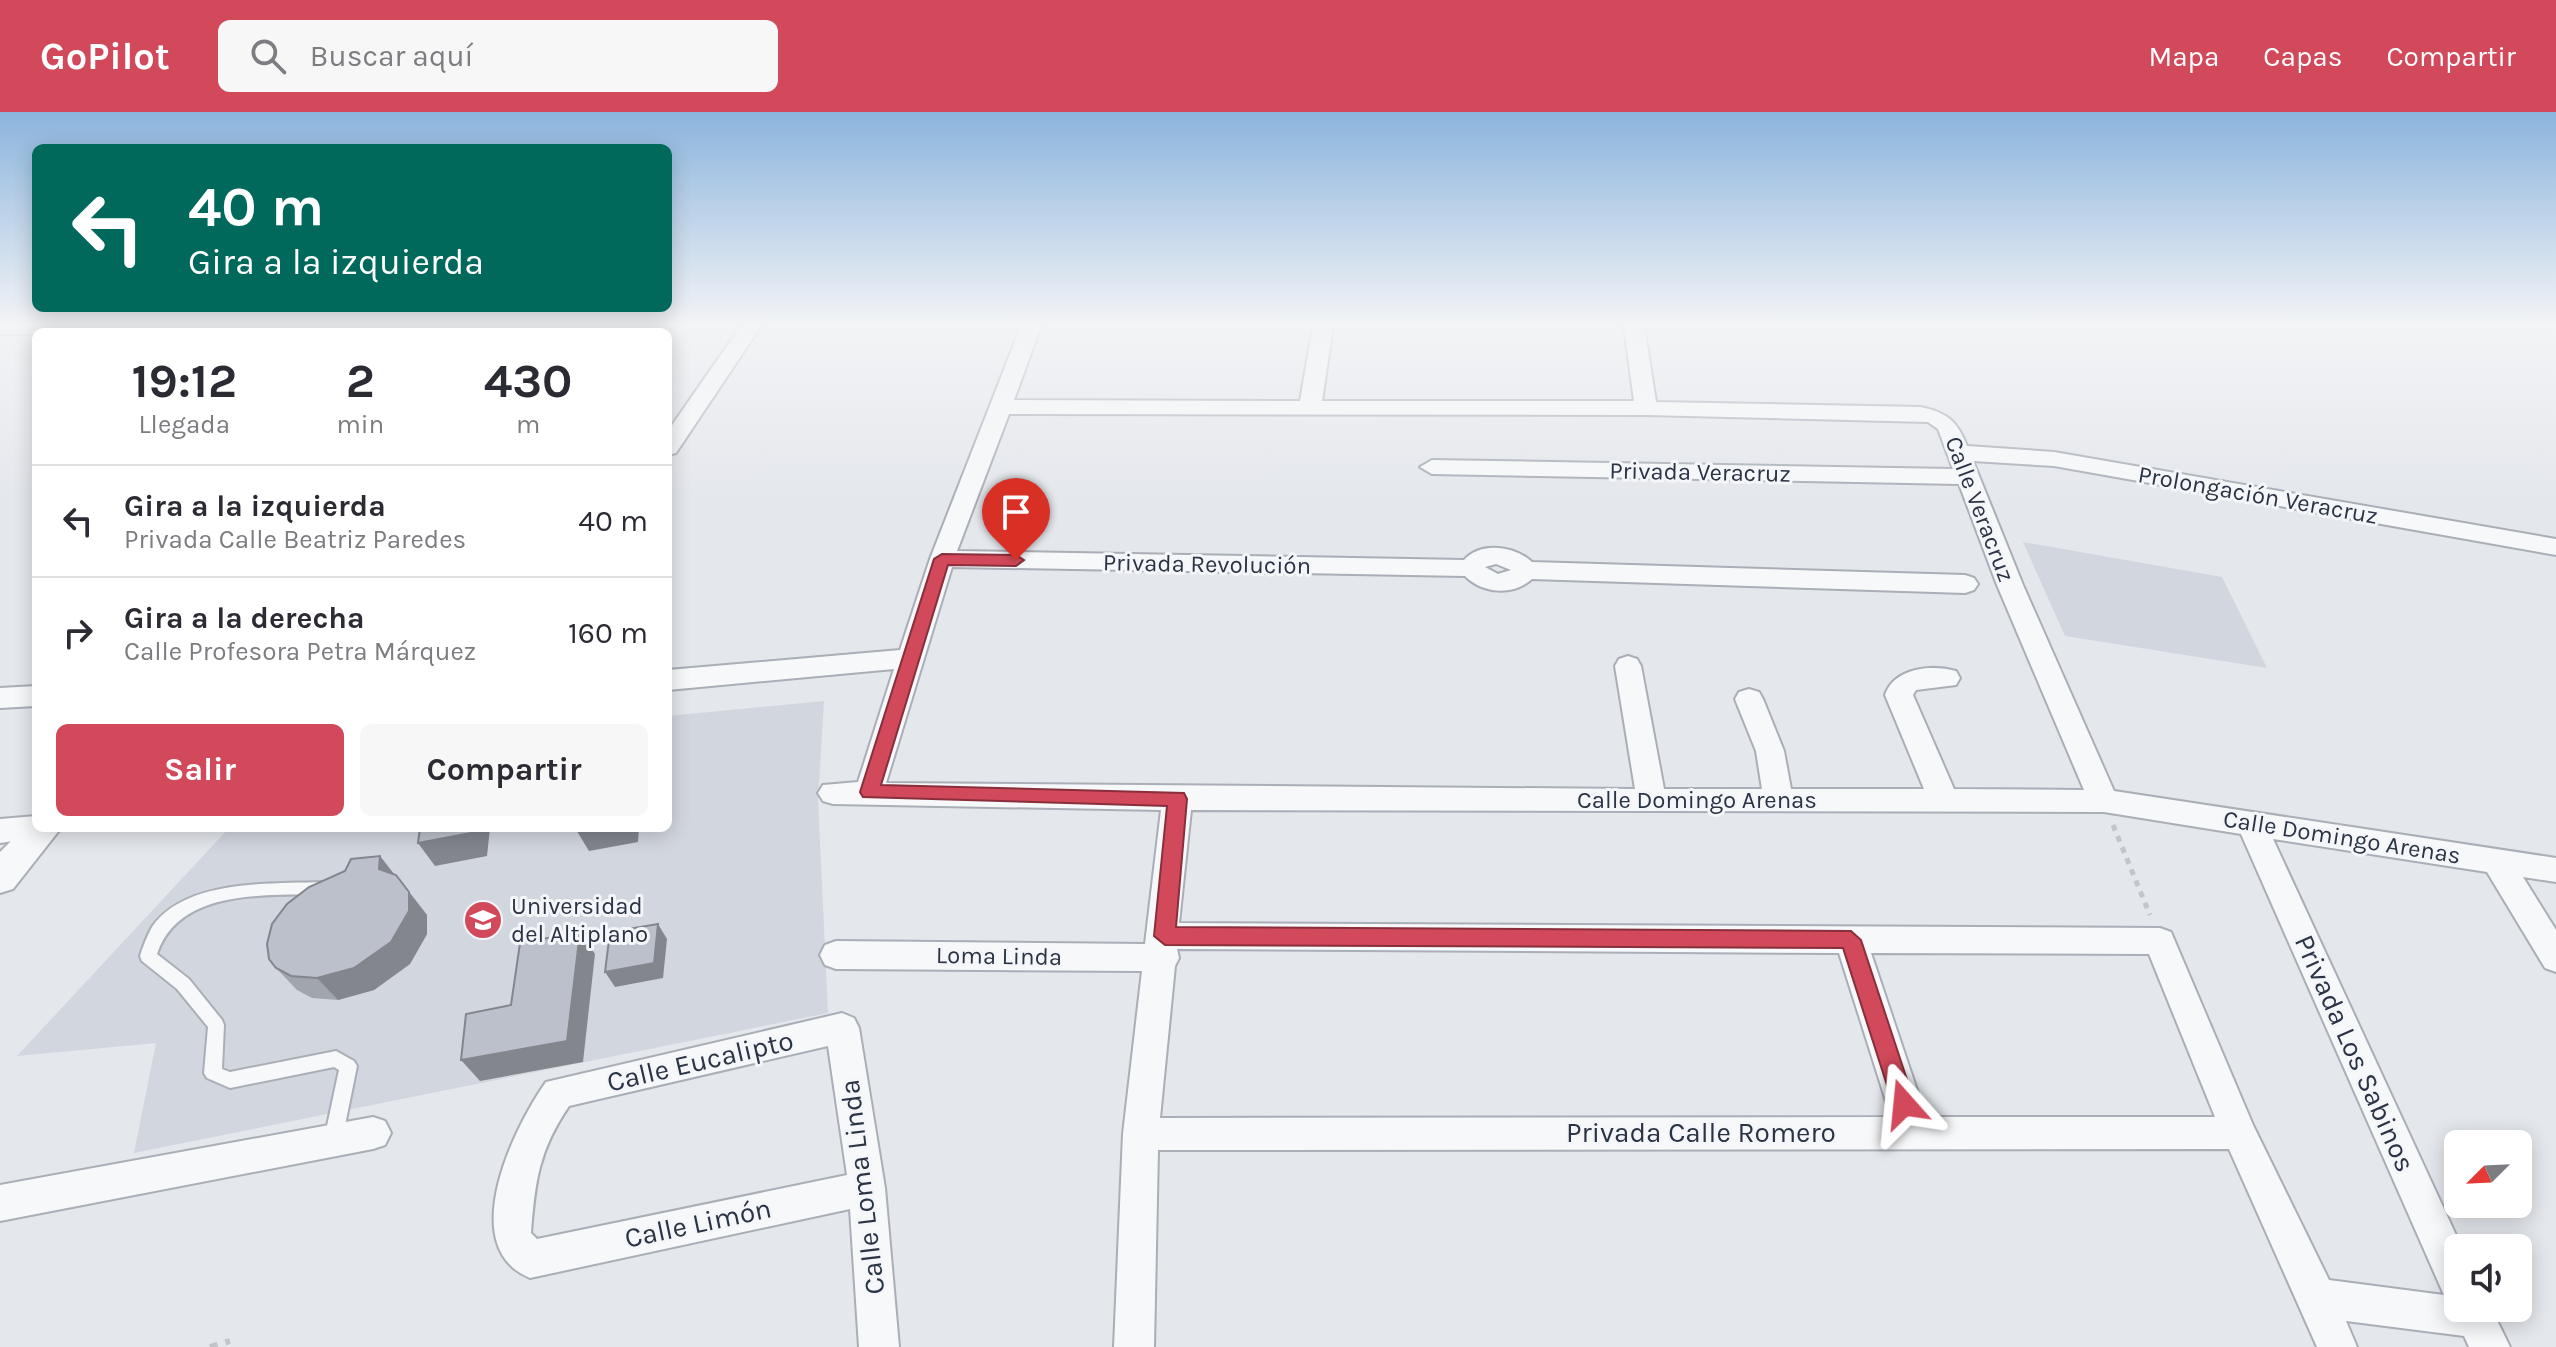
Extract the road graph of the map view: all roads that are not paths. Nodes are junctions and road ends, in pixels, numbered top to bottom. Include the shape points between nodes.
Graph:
1 (712, 384) edge
2 (1010, 384) edge
3 (1314, 384) edge
4 (1642, 384) edge
5 (1310, 406) junction
6 (1002, 407) junction
7 (1646, 408) junction
8 (672, 442) edge
9 (1964, 465) junction
10 (1432, 467) dead end
11 (2556, 547) edge
12 (942, 559) junction
13 (1965, 584) dead end
14 (913, 658) junction
15 (1628, 666) dead end
16 (1946, 678) dead end
17 (672, 680) edge
18 (32, 696) edge
19 (0, 698) edge
20 (1749, 699) dead end
21 (869, 792) junction
22 (833, 793) dead end
23 (1177, 799) junction
24 (1651, 800) junction
25 (1778, 801) junction
26 (1944, 801) junction
27 (2104, 801) junction
28 (2251, 823) junction
29 (32, 828) edge
30 (0, 831) edge
31 (40, 832) edge
32 (2496, 860) junction
33 (2556, 870) edge
34 (0, 878) edge
35 (334, 887) edge
36 (1851, 940) junction
37 (1164, 947) junction
38 (836, 955) dead end
39 (2556, 958) edge
40 (842, 1028) joint
41 (1913, 1132) junction
42 (373, 1133) dead end
43 (2239, 1133) junction
44 (1141, 1134) junction
45 (333, 1140) junction
46 (867, 1188) junction
47 (0, 1203) edge
48 (2444, 1251) edge
49 (530, 1259) joint
50 (2318, 1298) junction
51 (2478, 1324) edge
52 (879, 1347) edge
53 (1134, 1347) edge
54 (2337, 1347) edge

1 - 8 street
2 - 6 street
3 - 5 street
4 - 7 street
5 - 6 street, Calle Veracruz
5 - 7 street, Calle Veracruz
6 - 12 street
7 - 9 street, Calle Veracruz via 1921,414 1948,426
9 - 10 street, Privada Veracruz
9 - 11 street, Prolongación Veracruz via 2054,459
9 - 27 street, Calle Veracruz
12 - 13 street, Privada Revolución via 1472,568 1497,583 1510,582 1525,570
12 - 14 street
14 - 17 street
14 - 21 street
15 - 24 street
16 - 26 street via 1911,681 1899,695
18 - 19 street
20 - 25 street via 1770,751
21 - 22 street, Calle Domingo Arenas
21 - 23 street, Calle Domingo Arenas
23 - 24 street, Calle Domingo Arenas
23 - 37 street
24 - 25 street, Calle Domingo Arenas
25 - 26 street, Calle Domingo Arenas
26 - 27 street, Calle Domingo Arenas
27 - 28 street, Calle Domingo Arenas
28 - 32 street, Calle Domingo Arenas
28 - 48 street, Privada Los Sabinos
29 - 30 street
31 - 34 street
32 - 33 street, Calle Domingo Arenas
32 - 39 street
35 - 45 lane via 219,895 178,912 159,929 148,956 183,984 216,1025 213,1073 230,1080 336,1059 348,1066
36 - 37 street, Loma Linda
36 - 41 street
36 - 43 street, Loma Linda via 2160,941
37 - 38 street, Loma Linda
37 - 44 street
40 - 46 street, Calle Loma Linda
40 - 49 street, Calle Eucalipto via 558,1093 532,1129 519,1165 512,1239
41 - 43 street, Privada Calle Romero
41 - 44 street, Privada Calle Romero
42 - 45 street
43 - 50 street
44 - 53 street
45 - 47 street
46 - 49 street, Calle Limón
46 - 52 street, Calle Loma Linda
50 - 51 street
50 - 54 street

